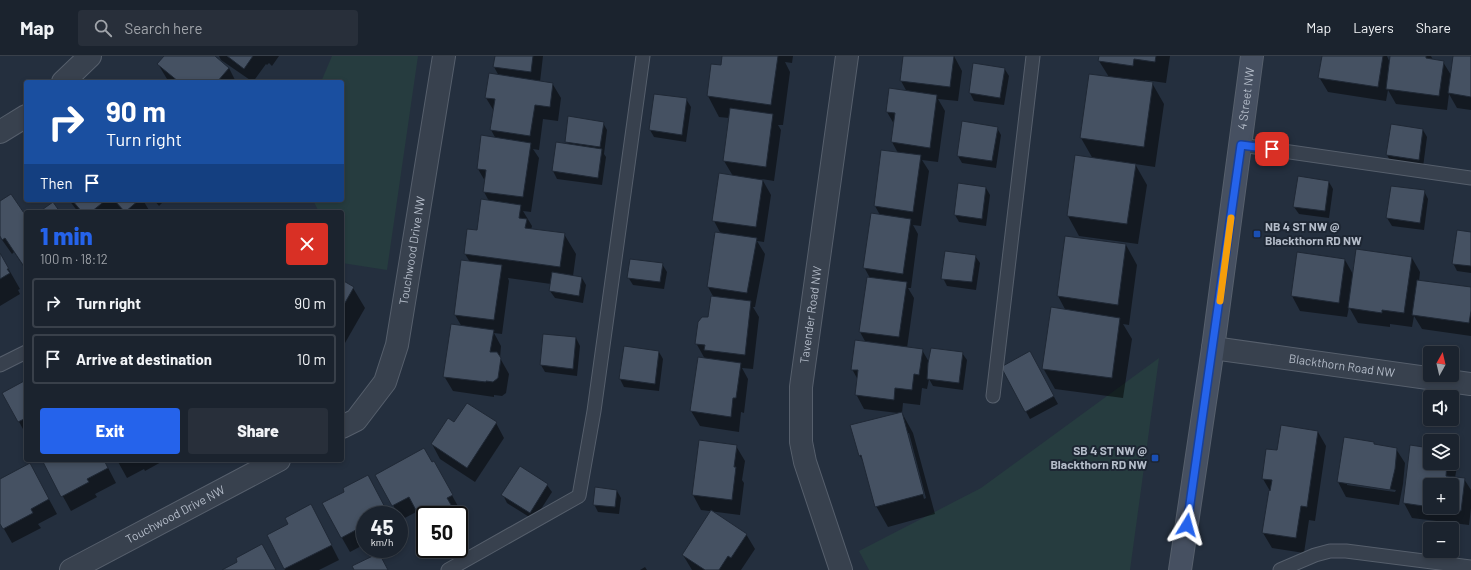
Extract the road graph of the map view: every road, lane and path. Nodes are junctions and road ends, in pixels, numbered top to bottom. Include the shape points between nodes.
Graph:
1 (90, 56) edge
2 (444, 56) edge
3 (643, 56) edge
4 (847, 56) edge
5 (1033, 56) edge
6 (1252, 56) edge
7 (65, 80) edge
8 (24, 117) edge
9 (0, 132) edge
10 (1241, 145) junction
11 (1471, 178) edge
12 (1213, 348) junction
13 (24, 353) edge
14 (0, 365) edge
15 (1471, 384) edge
16 (993, 396) dead end
17 (344, 426) edge
18 (276, 462) edge
19 (1471, 567) edge
20 (71, 570) edge
21 (448, 570) edge
22 (841, 570) edge
23 (1180, 570) edge
24 (1280, 570) edge

1 - 7 street
2 - 17 street, Touchwood Drive NW via 397,345 385,382 356,420
3 - 21 lane via 594,411 579,496
4 - 22 street, Tavender Road NW via 801,387 801,442 805,462
5 - 16 lane
6 - 10 main road, 4 Street NW
8 - 9 street
10 - 11 lane
10 - 12 main road, 4 Street NW
12 - 15 street, Blackthorn Road NW
12 - 23 main road, 4 Street NW
13 - 14 lane
18 - 20 street, Touchwood Drive NW
19 - 24 lane via 1330,551

